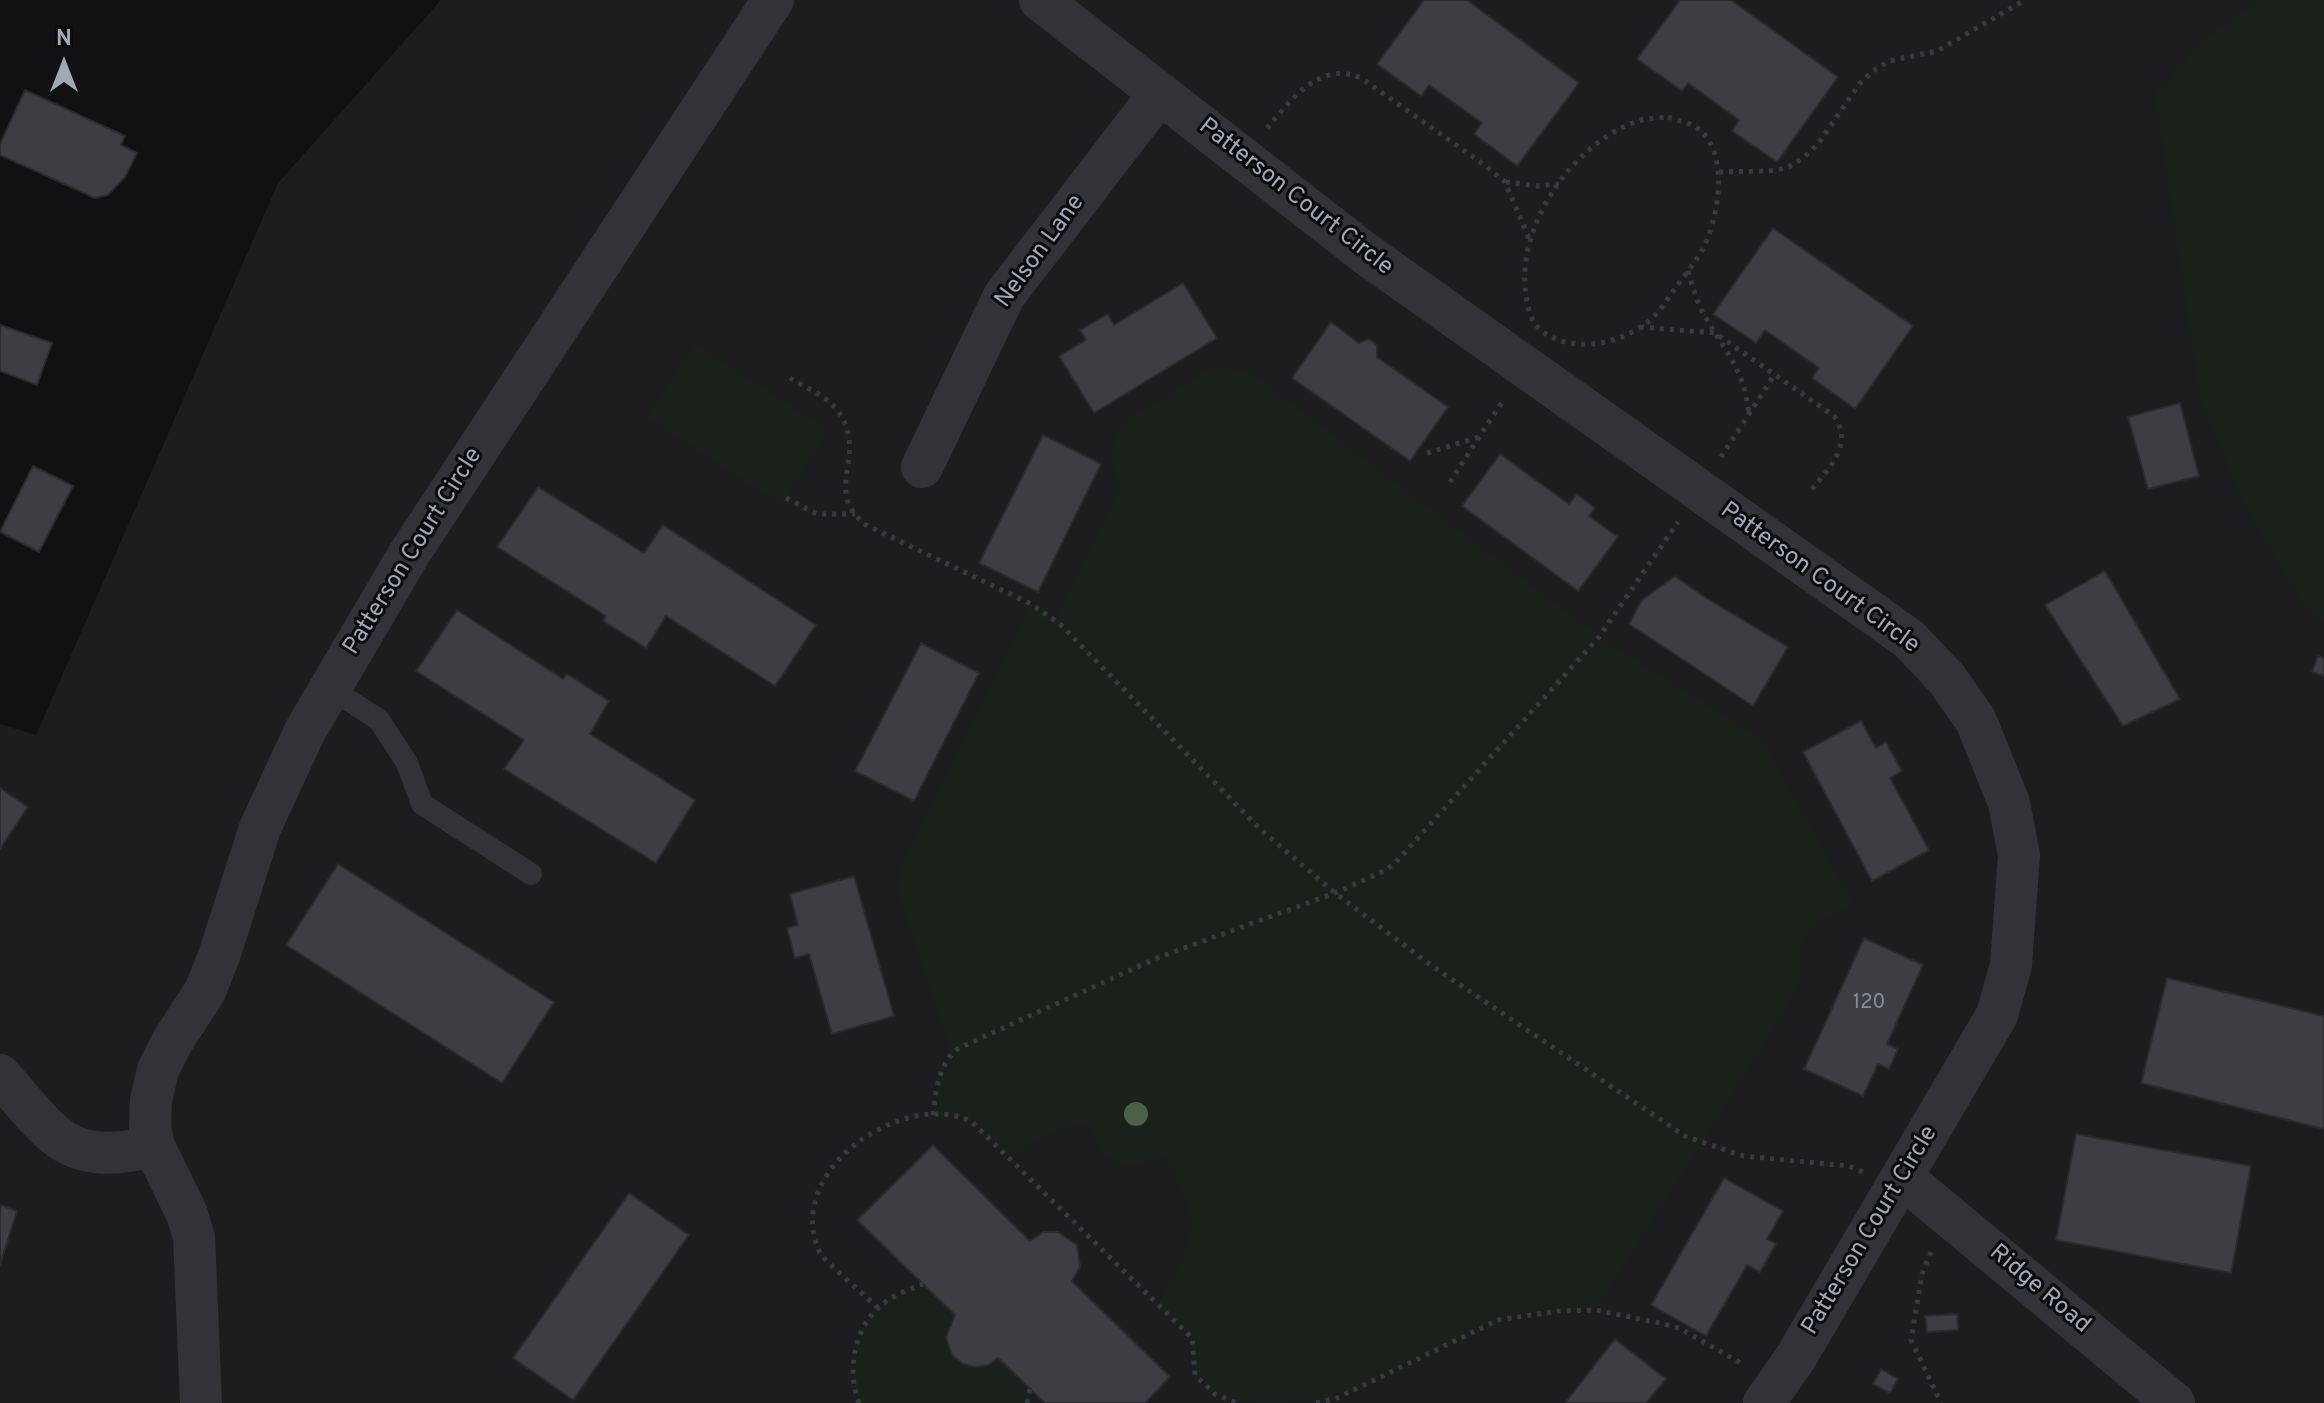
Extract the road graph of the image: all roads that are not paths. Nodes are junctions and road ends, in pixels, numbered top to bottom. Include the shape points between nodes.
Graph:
1 (773, 0) edge
2 (1040, 0) edge
3 (1160, 93) junction
4 (922, 467) dead end
5 (330, 688) junction
6 (531, 874) dead end
7 (0, 1075) edge
8 (154, 1146) junction
9 (1887, 1177) junction
10 (1758, 1386) edge
11 (201, 1403) edge
12 (2174, 1403) edge

1 - 5 street, Patterson Court Circle via 409,554
2 - 3 street, Patterson Court Circle
3 - 4 street, Nelson Lane via 1004,296
3 - 9 street, Patterson Court Circle via 1366,254 1909,639 1947,679 1976,721 2009,803 2019,855 2011,965 1997,1015
5 - 6 lane via 379,720 407,763 422,804
5 - 8 street, Patterson Court Circle via 260,828 205,991 158,1070 151,1100
7 - 8 street via 62,1141 85,1152 113,1154
8 - 11 street via 194,1237
9 - 10 street, Patterson Court Circle via 1796,1357
9 - 12 street, Ridge Road via 1947,1214

